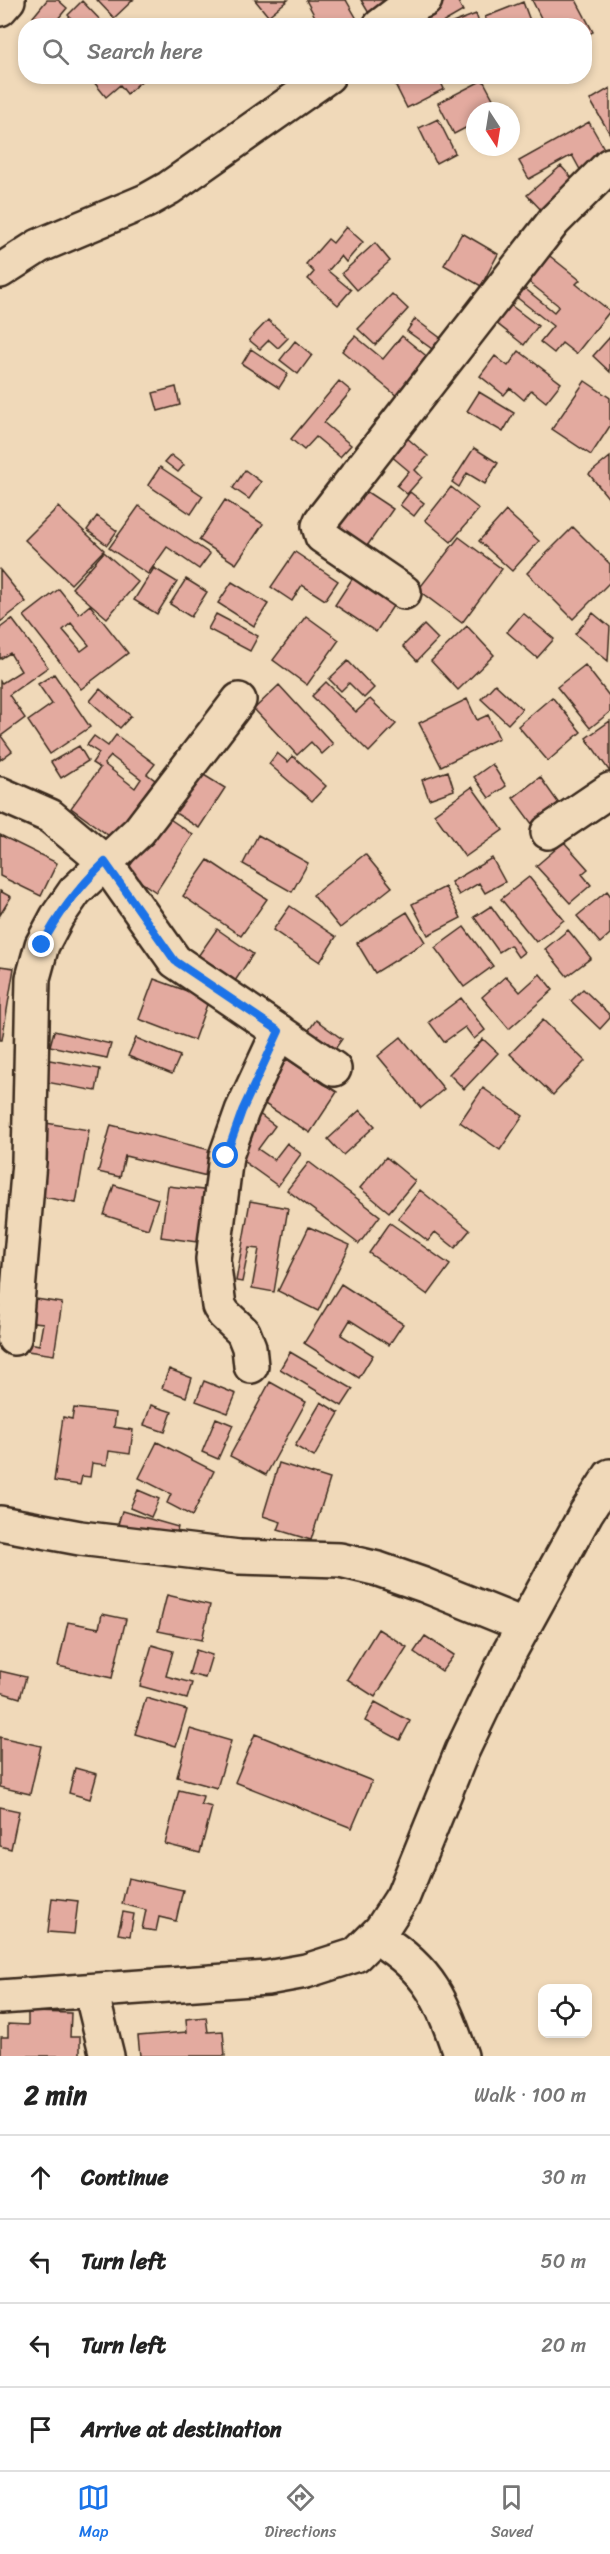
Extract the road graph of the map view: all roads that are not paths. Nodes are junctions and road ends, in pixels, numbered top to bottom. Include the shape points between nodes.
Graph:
1 (8, 0) edge
2 (425, 0) edge
3 (0, 9) edge
4 (391, 18) edge
5 (317, 84) edge
6 (610, 165) edge
7 (0, 271) edge
8 (404, 592) dead end
9 (239, 700) dead end
10 (610, 790) edge
11 (0, 794) edge
12 (548, 832) dead end
13 (105, 862) junction
14 (279, 1031) junction
15 (334, 1069) dead end
16 (14, 1338) dead end
17 (251, 1366) dead end
18 (610, 1476) edge
19 (0, 1523) edge
20 (523, 1625) junction
21 (381, 1930) junction
22 (90, 1991) junction
23 (0, 1997) edge
24 (107, 2056) edge
25 (461, 2056) edge

1 - 3 street
2 - 4 street
5 - 7 street via 169,188 39,246
6 - 8 street via 554,221 321,521 322,536
9 - 13 street via 139,831
10 - 12 street
11 - 13 street via 50,816
13 - 14 street via 175,961
13 - 16 street via 75,891 57,917 42,945 33,978 28,1162
14 - 15 street
14 - 17 street via 226,1156 213,1258 219,1306 243,1332
18 - 20 street
19 - 20 street via 80,1538 239,1557 340,1560 424,1585
20 - 21 street via 462,1751 403,1896
21 - 22 street via 356,1956 306,1971 267,1978
21 - 25 street via 379,1939 402,1953 430,1982
22 - 23 street
22 - 24 street

